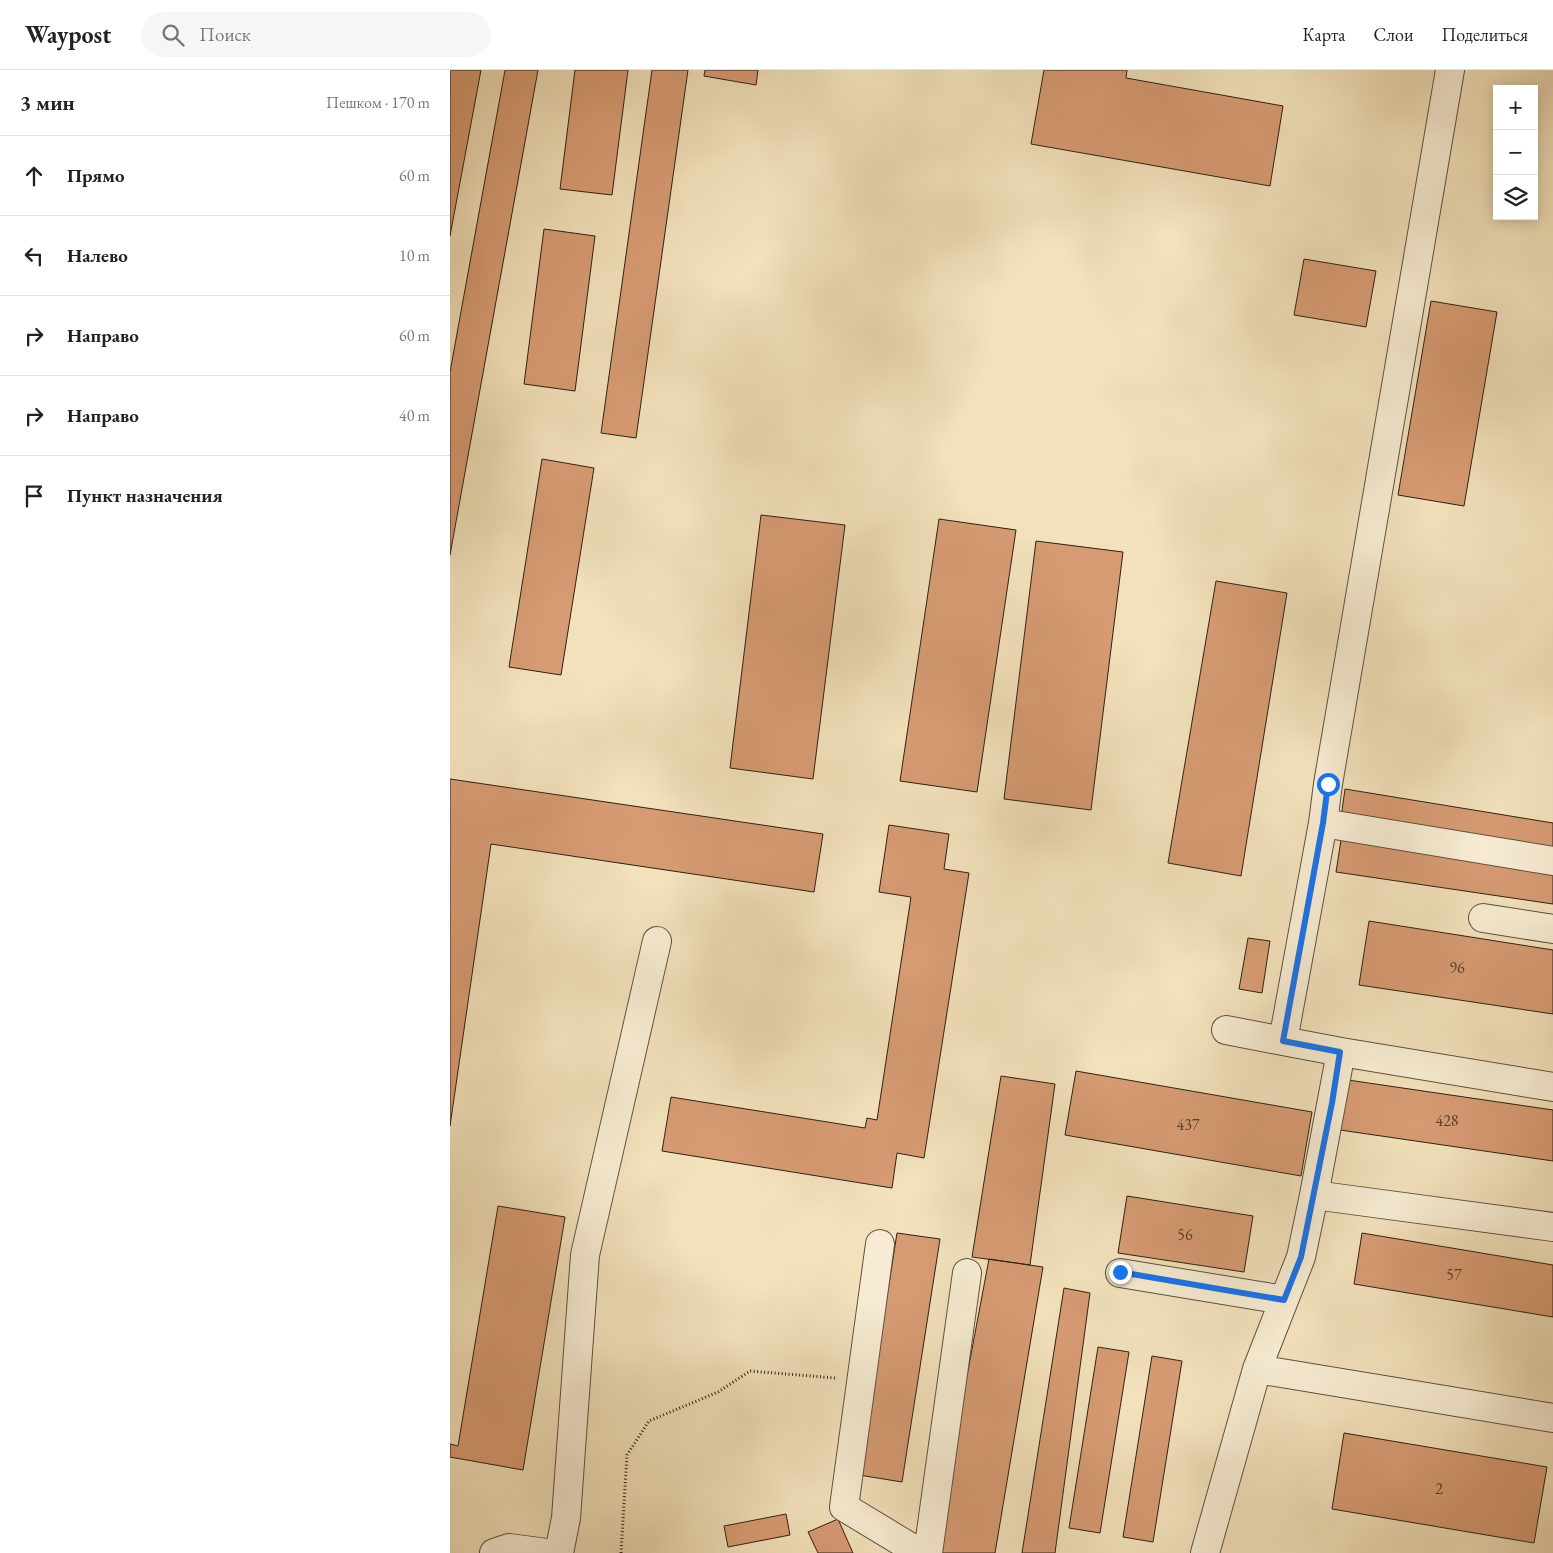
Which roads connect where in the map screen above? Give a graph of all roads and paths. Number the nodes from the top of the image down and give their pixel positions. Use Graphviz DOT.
graph roads {
  1 [pos="1450,70"];
  2 [pos="1323,823"];
  3 [pos="1553,862"];
  4 [pos="1483,918"];
  5 [pos="1553,929"];
  6 [pos="657,941"];
  7 [pos="1226,1030"];
  8 [pos="1283,1041"];
  9 [pos="1340,1052"];
  10 [pos="1553,1087"];
  11 [pos="1314,1196"];
  12 [pos="1553,1227"];
  13 [pos="880,1244"];
  14 [pos="1120,1272"];
  15 [pos="967,1273"];
  16 [pos="1284,1300"];
  17 [pos="1257,1369"];
  18 [pos="862,1380"];
  19 [pos="1553,1418"];
  20 [pos="504,1551"];
  21 [pos="547,1553"];
  22 [pos="559,1553"];
  23 [pos="621,1553"];
  24 [pos="920,1553"];
  25 [pos="928,1553"];
  26 [pos="1205,1553"];
  1 -- 2 [label="lane"];
  2 -- 3 [label="lane"];
  2 -- 8 [label="lane"];
  4 -- 5 [label="lane"];
  6 -- 22 [label="lane"];
  7 -- 8 [label="lane"];
  8 -- 9 [label="lane"];
  9 -- 10 [label="lane"];
  9 -- 11 [label="lane"];
  11 -- 12 [label="lane"];
  11 -- 16 [label="lane"];
  13 -- 18 [label="lane"];
  14 -- 16 [label="lane"];
  15 -- 25 [label="lane"];
  16 -- 17 [label="lane"];
  17 -- 19 [label="lane"];
  17 -- 26 [label="lane"];
  18 -- 23 [label="path"];
  18 -- 24 [label="lane"];
  20 -- 21 [label="lane"];
}
